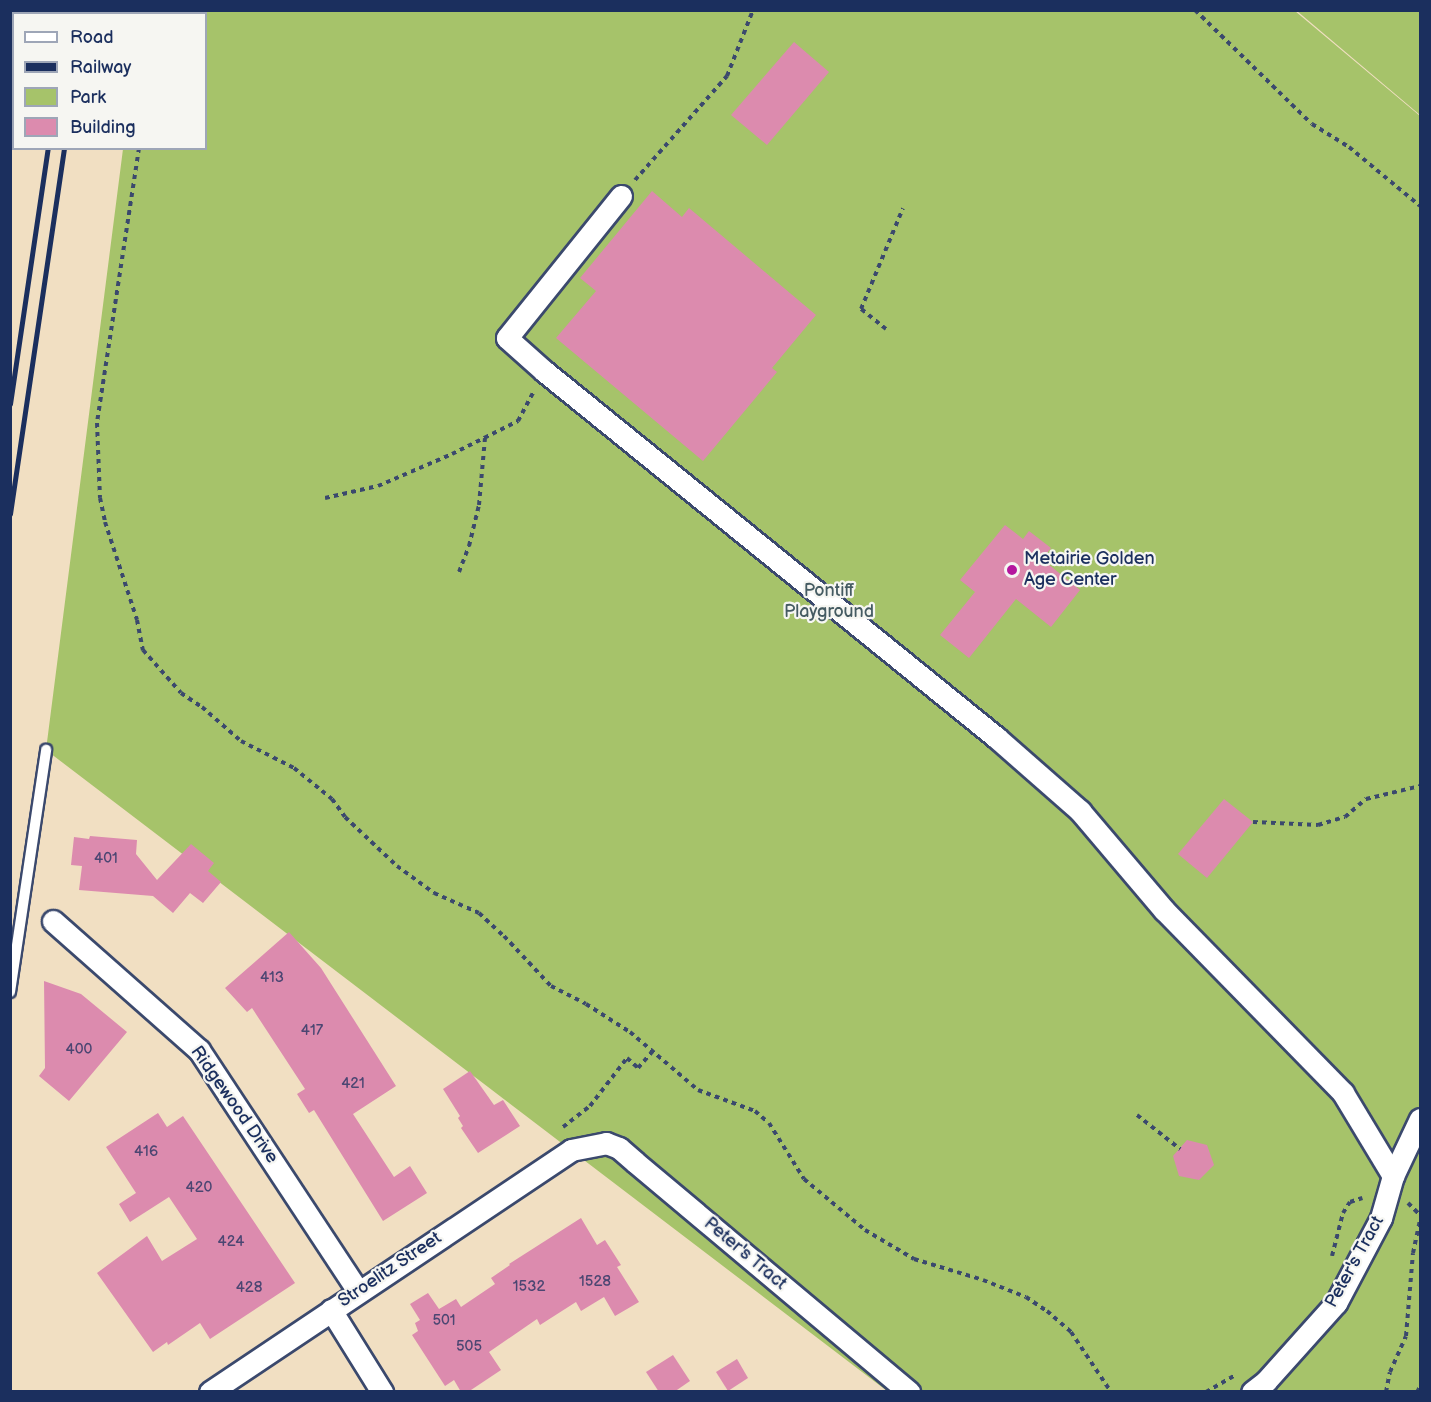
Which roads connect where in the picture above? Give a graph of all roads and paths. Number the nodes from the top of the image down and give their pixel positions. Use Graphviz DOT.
graph roads {
  1 [pos="753,10"];
  2 [pos="1195,10"];
  3 [pos="139,150"];
  4 [pos="621,196"];
  5 [pos="1420,206"];
  6 [pos="903,208"];
  7 [pos="886,329"];
  8 [pos="544,372"];
  9 [pos="485,438"];
  10 [pos="325,498"];
  11 [pos="459,572"];
  12 [pos="46,750"];
  13 [pos="1420,786"];
  14 [pos="1253,822"];
  15 [pos="53,921"];
  16 [pos="10,992"];
  17 [pos="653,1051"];
  18 [pos="1137,1115"];
  19 [pos="1420,1119"];
  20 [pos="1180,1149"];
  21 [pos="571,1150"];
  22 [pos="1393,1176"];
  23 [pos="1386,1197"];
  24 [pos="1420,1215"];
  25 [pos="1420,1221"];
  26 [pos="1330,1262"];
  27 [pos="358,1291"];
  28 [pos="331,1310"];
  29 [pos="1242,1370"];
  30 [pos="1420,1387"];
  31 [pos="210,1392"];
  32 [pos="382,1392"];
  33 [pos="909,1392"];
  34 [pos="1111,1392"];
  35 [pos="1206,1392"];
  36 [pos="1252,1392"];
  37 [pos="1386,1392"];
  38 [pos="1417,1392"];
  1 -- 4 [label="path"];
  2 -- 5 [label="path"];
  3 -- 17 [label="path"];
  4 -- 8 [label="street"];
  6 -- 7 [label="path"];
  8 -- 9 [label="path"];
  8 -- 22 [label="street"];
  9 -- 10 [label="path"];
  9 -- 11 [label="path"];
  12 -- 16 [label="lane"];
  13 -- 14 [label="path"];
  15 -- 27 [label="street, Ridgewood Drive"];
  17 -- 21 [label="path"];
  17 -- 34 [label="path"];
  18 -- 20 [label="path"];
  19 -- 22 [label="street, Peter's Tract"];
  21 -- 27 [label="street, Stroelitz Street"];
  21 -- 33 [label="street, Peter's Tract"];
  22 -- 23 [label="street, Peter's Tract"];
  23 -- 24 [label="path"];
  23 -- 26 [label="path"];
  23 -- 36 [label="street, Peter's Tract"];
  25 -- 37 [label="path"];
  27 -- 28 [label="street, Stroelitz Street"];
  28 -- 31 [label="street, Stroelitz Street"];
  28 -- 32 [label="street"];
  29 -- 35 [label="path"];
  30 -- 38 [label="path"];
}
